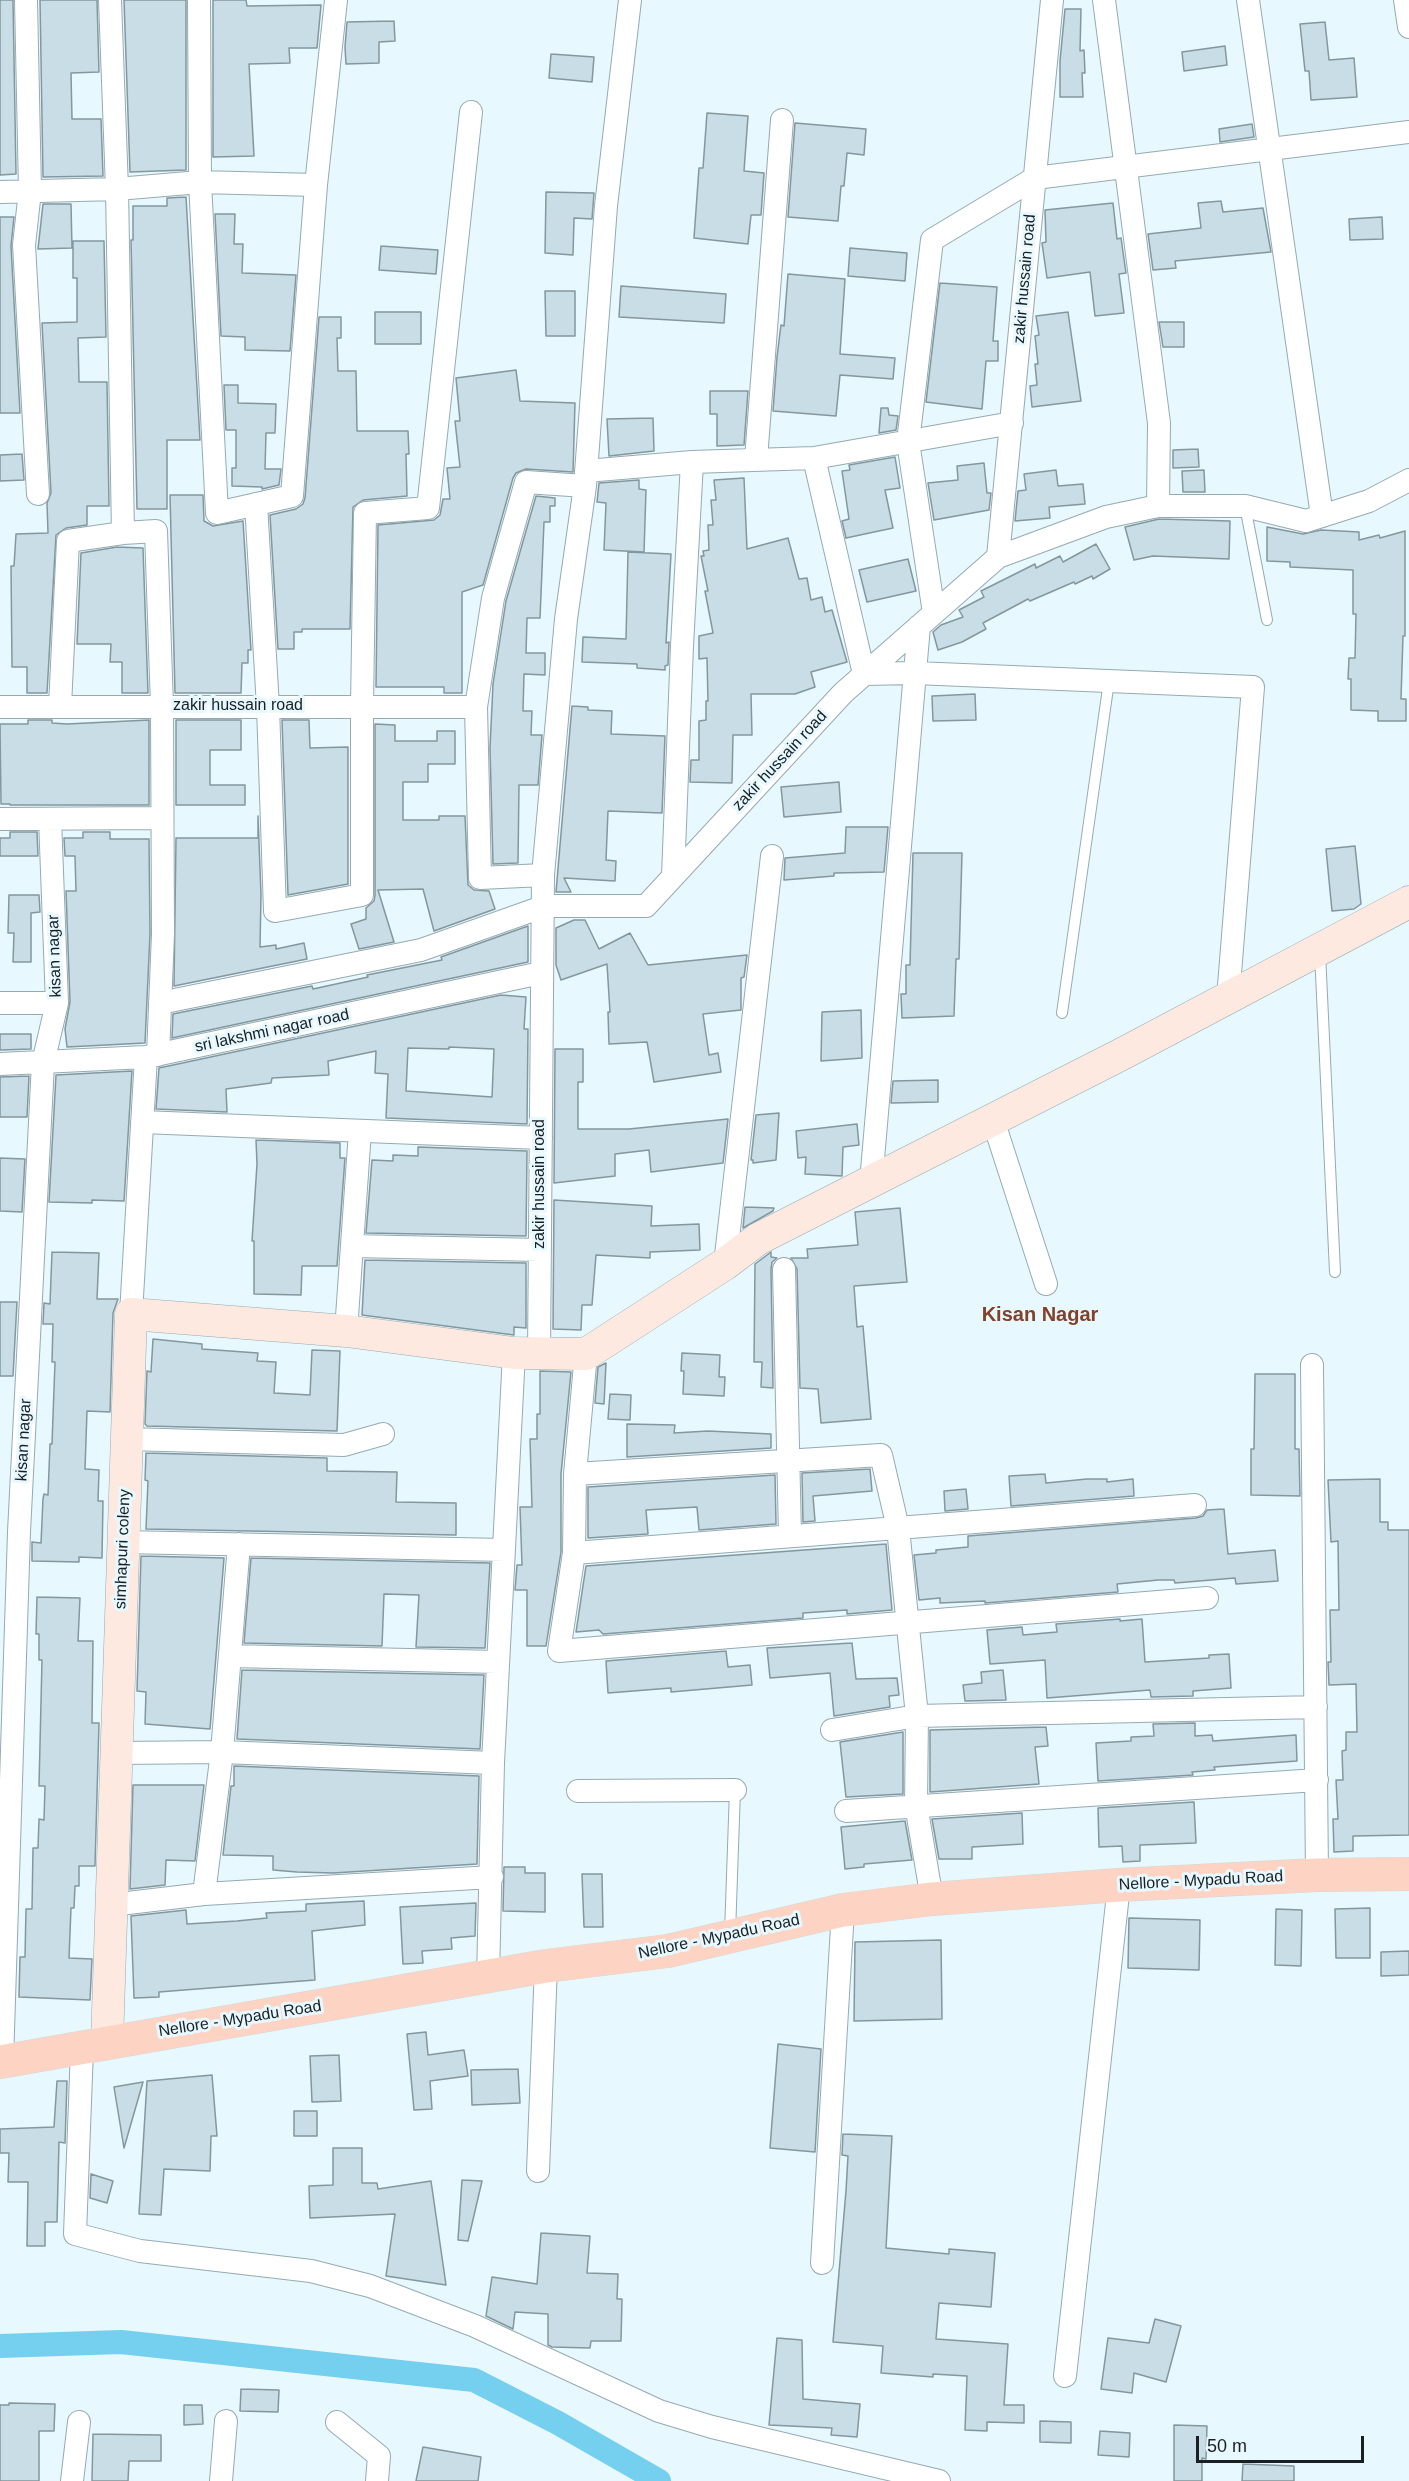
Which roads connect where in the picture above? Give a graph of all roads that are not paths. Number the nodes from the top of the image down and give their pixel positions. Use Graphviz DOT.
graph roads {
  1 [pos="26,0"];
  2 [pos="110,0"];
  3 [pos="199,0"];
  4 [pos="336,0"];
  5 [pos="630,0"];
  6 [pos="1052,0"];
  7 [pos="1104,0"];
  8 [pos="1248,0"];
  9 [pos="1405,0"];
  10 [pos="1409,27"];
  11 [pos="471,112"];
  12 [pos="782,120"];
  13 [pos="1409,132"];
  14 [pos="1269,150"];
  15 [pos="1127,167"];
  16 [pos="1035,178"];
  17 [pos="200,182"];
  18 [pos="316,185"];
  19 [pos="117,189"];
  20 [pos="30,191"];
  21 [pos="0,192"];
  22 [pos="1012,423"];
  23 [pos="908,442"];
  24 [pos="814,458"];
  25 [pos="756,459"];
  26 [pos="692,462"];
  27 [pos="585,478"];
  28 [pos="1409,480"];
  29 [pos="38,494"];
  30 [pos="256,504"];
  31 [pos="1158,506"];
  32 [pos="1245,506"];
  33 [pos="1322,516"];
  34 [pos="123,533"];
  35 [pos="998,557"];
  36 [pos="927,620"];
  37 [pos="1267,620"];
  38 [pos="915,673"];
  39 [pos="864,674"];
  40 [pos="1109,681"];
  41 [pos="60,706"];
  42 [pos="162,706"];
  43 [pos="362,706"];
  44 [pos="0,707"];
  45 [pos="268,707"];
  46 [pos="476,707"];
  47 [pos="161,818"];
  48 [pos="0,819"];
  49 [pos="50,819"];
  50 [pos="772,856"];
  51 [pos="543,875"];
  52 [pos="674,876"];
  53 [pos="1409,902"];
  54 [pos="545,906"];
  55 [pos="1320,949"];
  56 [pos="541,973"];
  57 [pos="1228,998"];
  58 [pos="0,1003"];
  59 [pos="57,1003"];
  60 [pos="160,1003"];
  61 [pos="1062,1013"];
  62 [pos="152,1056"];
  63 [pos="43,1062"];
  64 [pos="0,1064"];
  65 [pos="993,1120"];
  66 [pos="142,1122"];
  67 [pos="360,1131"];
  68 [pos="541,1138"];
  69 [pos="871,1182"];
  70 [pos="352,1246"];
  71 [pos="540,1250"];
  72 [pos="725,1264"];
  73 [pos="784,1269"];
  74 [pos="1335,1272"];
  75 [pos="1046,1284"];
  76 [pos="131,1314"];
  77 [pos="346,1331"];
  78 [pos="527,1353"];
  79 [pos="586,1354"];
  80 [pos="1312,1365"];
  81 [pos="383,1434"];
  82 [pos="127,1440"];
  83 [pos="788,1461"];
  84 [pos="575,1474"];
  85 [pos="1195,1505"];
  86 [pos="898,1528"];
  87 [pos="790,1536"];
  88 [pos="124,1542"];
  89 [pos="239,1544"];
  90 [pos="504,1550"];
  91 [pos="574,1553"];
  92 [pos="1207,1598"];
  93 [pos="907,1623"];
  94 [pos="230,1656"];
  95 [pos="498,1662"];
  96 [pos="1316,1707"];
  97 [pos="917,1716"];
  98 [pos="832,1730"];
  99 [pos="222,1752"];
  100 [pos="117,1753"];
  101 [pos="494,1763"];
  102 [pos="1317,1780"];
  103 [pos="735,1790"];
  104 [pos="578,1791"];
  105 [pos="916,1805"];
  106 [pos="846,1811"];
  107 [pos="1409,1874"];
  108 [pos="1317,1875"];
  109 [pos="492,1877"];
  110 [pos="1119,1885"];
  111 [pos="204,1894"];
  112 [pos="932,1899"];
  113 [pos="111,1905"];
  114 [pos="843,1910"];
  115 [pos="730,1936"];
  116 [pos="546,1966"];
  117 [pos="488,1978"];
  118 [pos="94,2045"];
  119 [pos="1,2062"];
  120 [pos="538,2171"];
  121 [pos="822,2264"];
  122 [pos="1065,2376"];
  123 [pos="226,2421"];
  124 [pos="79,2422"];
  125 [pos="337,2422"];
  126 [pos="72,2481"];
  127 [pos="220,2481"];
  128 [pos="377,2481"];
  129 [pos="939,2481"];
  1 -- 20 [label="street"];
  2 -- 19 [label="street"];
  3 -- 17 [label="street"];
  4 -- 18 [label="street"];
  5 -- 27 [label="street, zakir hussain road"];
  6 -- 16 [label="street, zakir hussain road"];
  7 -- 15 [label="street"];
  8 -- 14 [label="street"];
  9 -- 10 [label="street"];
  11 -- 43 [label="street"];
  12 -- 25 [label="street"];
  13 -- 14 [label="street"];
  14 -- 15 [label="street"];
  14 -- 33 [label="street"];
  15 -- 16 [label="street"];
  15 -- 31 [label="street"];
  16 -- 22 [label="street, zakir hussain road"];
  16 -- 23 [label="street"];
  17 -- 18 [label="street"];
  17 -- 19 [label="street"];
  17 -- 30 [label="street"];
  18 -- 30 [label="street"];
  19 -- 20 [label="street"];
  19 -- 34 [label="street"];
  20 -- 21 [label="street"];
  20 -- 29 [label="street"];
  22 -- 23 [label="street"];
  22 -- 35 [label="street, zakir hussain road"];
  23 -- 24 [label="street"];
  23 -- 36 [label="street"];
  24 -- 25 [label="street"];
  24 -- 39 [label="street"];
  25 -- 26 [label="street"];
  26 -- 27 [label="street"];
  26 -- 52 [label="street"];
  27 -- 46 [label="street"];
  27 -- 51 [label="street, zakir hussain road"];
  28 -- 33 [label="street, zakir hussain road"];
  30 -- 45 [label="street"];
  31 -- 32 [label="street, zakir hussain road"];
  31 -- 35 [label="street, zakir hussain road"];
  32 -- 33 [label="street, zakir hussain road"];
  32 -- 37 [label="lane"];
  34 -- 41 [label="street"];
  34 -- 42 [label="street, simhapuri coleny"];
  35 -- 36 [label="street, zakir hussain road"];
  36 -- 38 [label="street"];
  36 -- 39 [label="street, zakir hussain road"];
  38 -- 39 [label="street"];
  38 -- 40 [label="street"];
  38 -- 69 [label="street"];
  39 -- 52 [label="street, zakir hussain road"];
  40 -- 57 [label="street"];
  40 -- 61 [label="lane"];
  41 -- 42 [label="street, zakir hussain road"];
  41 -- 44 [label="street, zakir hussain road"];
  42 -- 45 [label="street, zakir hussain road"];
  42 -- 47 [label="street, simhapuri coleny"];
  43 -- 45 [label="street, zakir hussain road"];
  43 -- 45 [label="street"];
  43 -- 46 [label="street, zakir hussain road"];
  46 -- 51 [label="street"];
  47 -- 49 [label="street"];
  47 -- 60 [label="street, simhapuri coleny"];
  48 -- 49 [label="street"];
  49 -- 59 [label="street, kisan nagar"];
  50 -- 72 [label="street"];
  51 -- 54 [label="street, zakir hussain road"];
  52 -- 54 [label="street, zakir hussain road"];
  53 -- 55 [label="street"];
  54 -- 56 [label="street, zakir hussain road"];
  54 -- 60 [label="street"];
  55 -- 57 [label="street"];
  55 -- 74 [label="lane"];
  56 -- 62 [label="street, sri lakshmi nagar road"];
  56 -- 68 [label="street, zakir hussain road"];
  57 -- 65 [label="street"];
  58 -- 59 [label="street"];
  59 -- 63 [label="street, kisan nagar"];
  60 -- 62 [label="street, simhapuri coleny"];
  62 -- 63 [label="street, sri lakshmi nagar road"];
  62 -- 66 [label="street, simhapuri coleny"];
  63 -- 64 [label="street, sri lakshmi nagar road"];
  63 -- 119 [label="street, kisan nagar"];
  65 -- 69 [label="street"];
  65 -- 75 [label="street"];
  66 -- 67 [label="street"];
  66 -- 76 [label="street, simhapuri coleny"];
  67 -- 68 [label="street"];
  67 -- 70 [label="street"];
  68 -- 71 [label="street, zakir hussain road"];
  69 -- 72 [label="street"];
  70 -- 71 [label="street"];
  70 -- 77 [label="street"];
  71 -- 78 [label="street, zakir hussain road"];
  72 -- 79 [label="street"];
  73 -- 83 [label="street"];
  76 -- 77 [label="street"];
  76 -- 82 [label="street, simhapuri coleny"];
  77 -- 78 [label="street"];
  78 -- 79 [label="street"];
  78 -- 90 [label="street, zakir hussain road"];
  79 -- 84 [label="street"];
  80 -- 96 [label="street"];
  81 -- 82 [label="street"];
  82 -- 88 [label="street, simhapuri coleny"];
  83 -- 84 [label="street"];
  83 -- 86 [label="street"];
  83 -- 87 [label="street"];
  84 -- 91 [label="street"];
  85 -- 86 [label="street"];
  86 -- 87 [label="street"];
  86 -- 93 [label="street"];
  87 -- 91 [label="street"];
  88 -- 89 [label="street"];
  88 -- 100 [label="street, simhapuri coleny"];
  89 -- 90 [label="street"];
  89 -- 94 [label="street"];
  90 -- 95 [label="street, zakir hussain road"];
  91 -- 93 [label="street"];
  92 -- 93 [label="street"];
  93 -- 97 [label="street"];
  94 -- 95 [label="street"];
  94 -- 99 [label="street"];
  95 -- 101 [label="street, zakir hussain road"];
  96 -- 97 [label="street"];
  96 -- 102 [label="street"];
  97 -- 98 [label="street"];
  97 -- 105 [label="street"];
  99 -- 100 [label="street"];
  99 -- 101 [label="street"];
  99 -- 111 [label="street"];
  100 -- 113 [label="street, simhapuri coleny"];
  101 -- 109 [label="street, zakir hussain road"];
  102 -- 105 [label="street"];
  102 -- 108 [label="street"];
  103 -- 104 [label="street"];
  103 -- 115 [label="lane"];
  105 -- 106 [label="street"];
  105 -- 112 [label="street"];
  107 -- 108 [label="main road, Nellore - Mypadu Road"];
  108 -- 110 [label="main road, Nellore - Mypadu Road"];
  109 -- 111 [label="street"];
  109 -- 117 [label="street, zakir hussain road"];
  110 -- 112 [label="main road, Nellore - Mypadu Road"];
  110 -- 122 [label="street"];
  111 -- 113 [label="street"];
  112 -- 114 [label="main road, Nellore - Mypadu Road"];
  113 -- 118 [label="street, simhapuri coleny"];
  114 -- 115 [label="main road, Nellore - Mypadu Road"];
  114 -- 121 [label="street"];
  115 -- 116 [label="main road, Nellore - Mypadu Road"];
  116 -- 117 [label="main road, Nellore - Mypadu Road"];
  116 -- 120 [label="street"];
  117 -- 118 [label="main road, Nellore - Mypadu Road"];
  118 -- 119 [label="main road, Nellore - Mypadu Road"];
  118 -- 129 [label="street"];
  123 -- 127 [label="street"];
  124 -- 126 [label="street"];
  125 -- 128 [label="street"];
}
